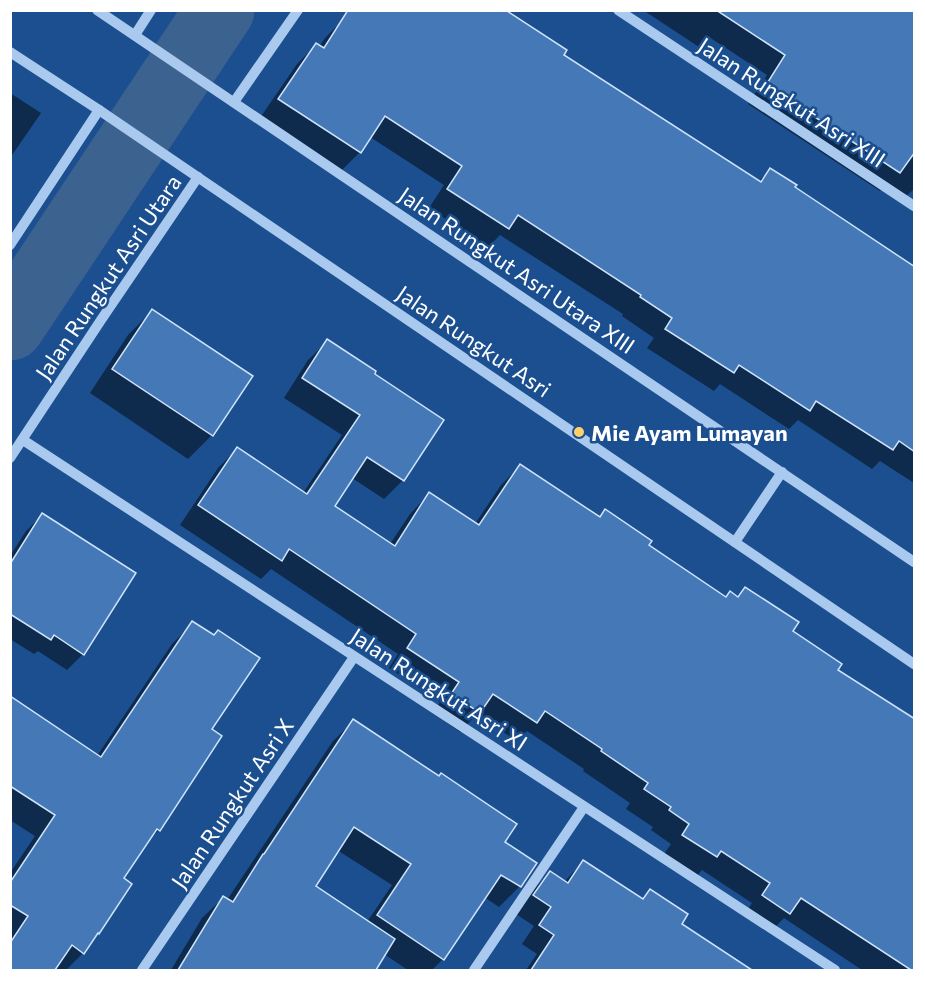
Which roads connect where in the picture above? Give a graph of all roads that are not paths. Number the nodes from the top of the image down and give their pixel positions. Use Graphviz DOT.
graph roads {
  1 [pos="97,10"];
  2 [pos="151,10"];
  3 [pos="298,10"];
  4 [pos="618,10"];
  5 [pos="135,35"];
  6 [pos="10,52"];
  7 [pos="234,102"];
  8 [pos="99,110"];
  9 [pos="198,177"];
  10 [pos="915,206"];
  11 [pos="10,245"];
  12 [pos="23,440"];
  13 [pos="10,458"];
  14 [pos="782,472"];
  15 [pos="735,542"];
  16 [pos="915,562"];
  17 [pos="354,657"];
  18 [pos="915,664"];
  19 [pos="584,807"];
  20 [pos="831,969"];
  21 [pos="142,970"];
  22 [pos="474,970"];
  1 -- 5 [label="street, Jalan Rungkut Asri Utara XIII"];
  2 -- 5 [label="street"];
  3 -- 7 [label="street"];
  4 -- 10 [label="street, Jalan Rungkut Asri XIII"];
  5 -- 7 [label="street, Jalan Rungkut Asri Utara XIII"];
  6 -- 8 [label="street, Jalan Rungkut Asri"];
  7 -- 14 [label="street, Jalan Rungkut Asri Utara XIII"];
  8 -- 9 [label="street, Jalan Rungkut Asri"];
  8 -- 11 [label="street"];
  9 -- 12 [label="street, Jalan Rungkut Asri Utara"];
  9 -- 15 [label="street, Jalan Rungkut Asri"];
  12 -- 13 [label="street, Jalan Rungkut Asri Utara"];
  12 -- 17 [label="street, Jalan Rungkut Asri XI"];
  14 -- 15 [label="street"];
  14 -- 16 [label="street, Jalan Rungkut Asri Utara XIII"];
  15 -- 18 [label="street, Jalan Rungkut Asri"];
  17 -- 19 [label="street, Jalan Rungkut Asri XI"];
  17 -- 21 [label="street, Jalan Rungkut Asri X"];
  19 -- 20 [label="street, Jalan Rungkut Asri XI"];
  19 -- 22 [label="street"];
}
